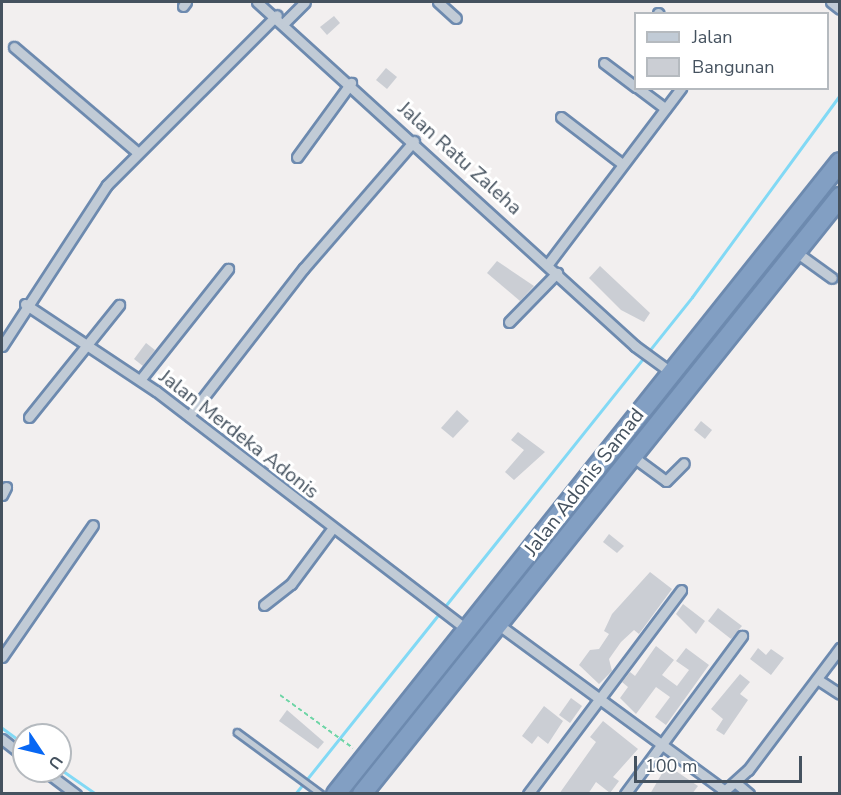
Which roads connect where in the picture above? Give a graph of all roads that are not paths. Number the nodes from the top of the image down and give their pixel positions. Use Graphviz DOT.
graph roads {
  1 [pos="258,2"];
  2 [pos="305,2"];
  3 [pos="438,2"];
  4 [pos="831,2"];
  5 [pos="840,9"];
  6 [pos="456,18"];
  7 [pos="281,19"];
  8 [pos="14,47"];
  9 [pos="604,63"];
  10 [pos="351,83"];
  11 [pos="634,86"];
  12 [pos="640,90"];
  13 [pos="679,90"];
  14 [pos="665,108"];
  15 [pos="561,117"];
  16 [pos="414,141"];
  17 [pos="138,153"];
  18 [pos="297,157"];
  19 [pos="840,162"];
  20 [pos="621,163"];
  21 [pos="840,197"];
  22 [pos="796,252"];
  23 [pos="548,264"];
  24 [pos="228,269"];
  25 [pos="557,273"];
  26 [pos="832,278"];
  27 [pos="25,304"];
  28 [pos="119,305"];
  29 [pos="508,322"];
  30 [pos="2,346"];
  31 [pos="86,347"];
  32 [pos="664,367"];
  33 [pos="140,380"];
  34 [pos="189,416"];
  35 [pos="29,417"];
  36 [pos="632,456"];
  37 [pos="684,463"];
  38 [pos="93,525"];
  39 [pos="332,529"];
  40 [pos="681,590"];
  41 [pos="264,605"];
  42 [pos="459,623"];
  43 [pos="499,625"];
  44 [pos="742,636"];
  45 [pos="840,648"];
  46 [pos="2,657"];
  47 [pos="817,679"];
  48 [pos="840,694"];
  49 [pos="600,697"];
  50 [pos="409,702"];
  51 [pos="426,714"];
  52 [pos="237,732"];
  53 [pos="661,742"];
  54 [pos="61,783"];
  55 [pos="736,783"];
  56 [pos="722,792"];
  57 [pos="76,794"];
  58 [pos="321,794"];
  59 [pos="336,794"];
  60 [pos="362,794"];
  61 [pos="528,794"];
  62 [pos="625,794"];
  63 [pos="749,794"];
  1 -- 7 [label="street, Jalan Ratu Zaleha"];
  2 -- 7 [label="street"];
  3 -- 6 [label="street"];
  4 -- 5 [label="street"];
  7 -- 10 [label="street, Jalan Ratu Zaleha"];
  7 -- 17 [label="street"];
  8 -- 17 [label="street"];
  9 -- 11 [label="street"];
  10 -- 16 [label="street, Jalan Ratu Zaleha"];
  10 -- 18 [label="street"];
  12 -- 14 [label="street"];
  13 -- 14 [label="street"];
  14 -- 20 [label="street"];
  15 -- 20 [label="street"];
  16 -- 23 [label="street, Jalan Ratu Zaleha"];
  16 -- 34 [label="street"];
  17 -- 27 [label="street"];
  19 -- 32 [label="highway"];
  20 -- 23 [label="street"];
  21 -- 22 [label="highway, Jalan Adonis Samad"];
  22 -- 26 [label="street"];
  22 -- 36 [label="highway, Jalan Adonis Samad"];
  23 -- 25 [label="street, Jalan Ratu Zaleha"];
  24 -- 33 [label="street"];
  25 -- 29 [label="street"];
  25 -- 32 [label="street, Jalan Ratu Zaleha"];
  27 -- 30 [label="street"];
  27 -- 31 [label="street, Jalan Merdeka Adonis"];
  28 -- 31 [label="street"];
  31 -- 33 [label="street, Jalan Merdeka Adonis"];
  31 -- 35 [label="street"];
  32 -- 42 [label="highway"];
  33 -- 34 [label="street, Jalan Merdeka Adonis"];
  34 -- 39 [label="street, Jalan Merdeka Adonis"];
  36 -- 37 [label="street"];
  36 -- 43 [label="highway, Jalan Adonis Samad"];
  38 -- 46 [label="street"];
  39 -- 41 [label="street"];
  39 -- 42 [label="street, Jalan Merdeka Adonis"];
  40 -- 49 [label="street"];
  42 -- 50 [label="highway"];
  43 -- 49 [label="street"];
  43 -- 51 [label="highway, Jalan Adonis Samad"];
  44 -- 53 [label="street"];
  45 -- 47 [label="street"];
  47 -- 48 [label="street"];
  47 -- 55 [label="street"];
  49 -- 53 [label="street"];
  49 -- 61 [label="street"];
  50 -- 51 [label="highway"];
  50 -- 59 [label="highway"];
  51 -- 60 [label="highway, Jalan Adonis Samad"];
  52 -- 58 [label="lane"];
  53 -- 56 [label="street"];
  53 -- 62 [label="street"];
  54 -- 57 [label="street"];
  55 -- 56 [label="street"];
  55 -- 63 [label="street"];
}
